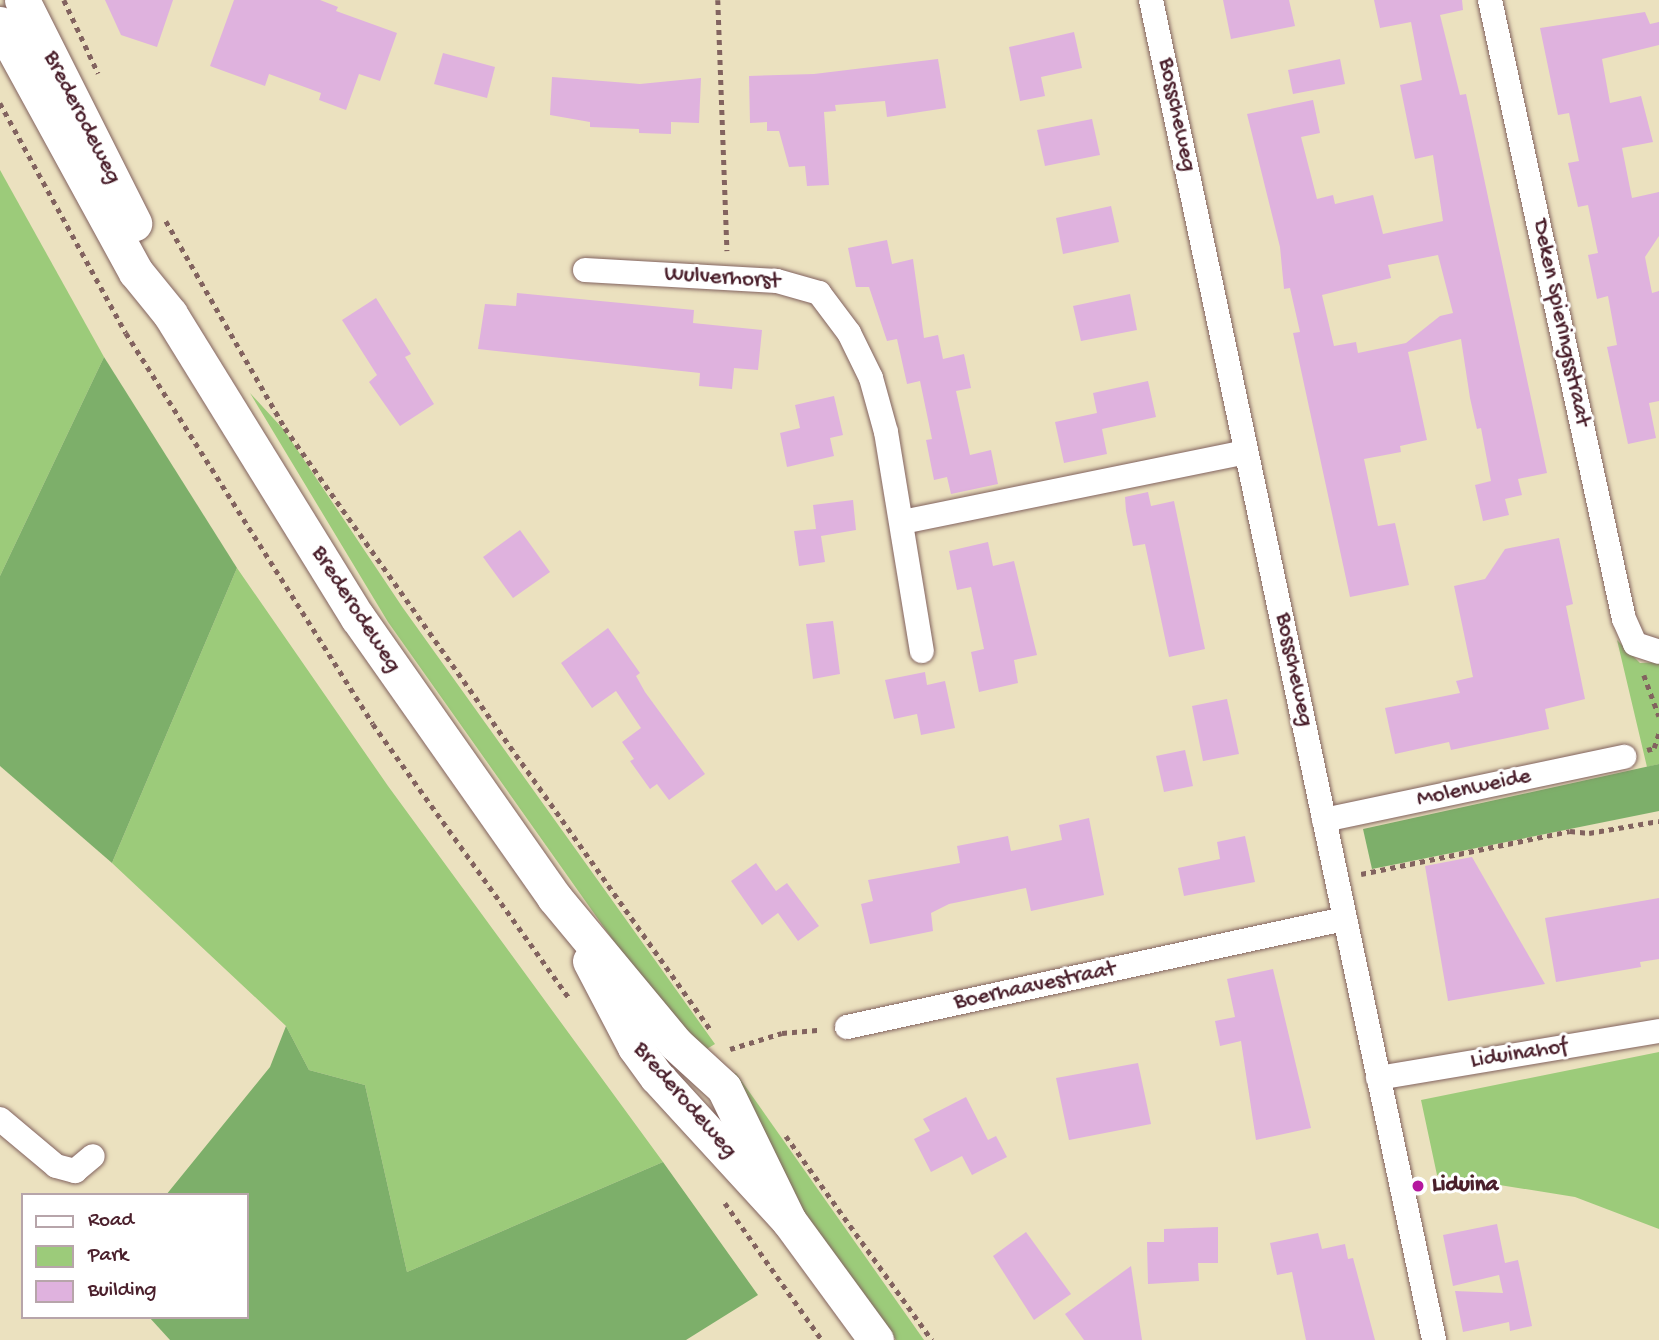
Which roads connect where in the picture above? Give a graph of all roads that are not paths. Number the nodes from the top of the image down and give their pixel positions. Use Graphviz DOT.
graph roads {
  1 [pos="22,0"];
  2 [pos="1152,0"];
  3 [pos="1490,0"];
  4 [pos="0,23"];
  5 [pos="585,270"];
  6 [pos="170,314"];
  7 [pos="1246,452"];
  8 [pos="902,522"];
  9 [pos="922,651"];
  10 [pos="1659,652"];
  11 [pos="1623,757"];
  12 [pos="1324,820"];
  13 [pos="1344,919"];
  14 [pos="847,1027"];
  15 [pos="1659,1031"];
  16 [pos="1378,1078"];
  17 [pos="0,1119"];
  18 [pos="93,1156"];
  19 [pos="876,1340"];
  20 [pos="1434,1340"];
  1 -- 6 [label="main road, Brederodeweg"];
  2 -- 7 [label="street, Bosscheweg"];
  3 -- 10 [label="street, Deken Spieringsstraat"];
  4 -- 6 [label="main road, Brederodeweg"];
  5 -- 8 [label="street, Wulverhorst"];
  6 -- 19 [label="main road, Brederodeweg"];
  7 -- 8 [label="street"];
  7 -- 12 [label="street, Bosscheweg"];
  8 -- 9 [label="street, Wulverhorst"];
  11 -- 12 [label="street, Molenweide"];
  12 -- 13 [label="street, Bosscheweg"];
  13 -- 14 [label="street, Boerhaavestraat"];
  13 -- 16 [label="street, Bosscheweg"];
  15 -- 16 [label="street, Liduinahof"];
  16 -- 20 [label="street, Bosscheweg"];
  17 -- 18 [label="street"];
}
